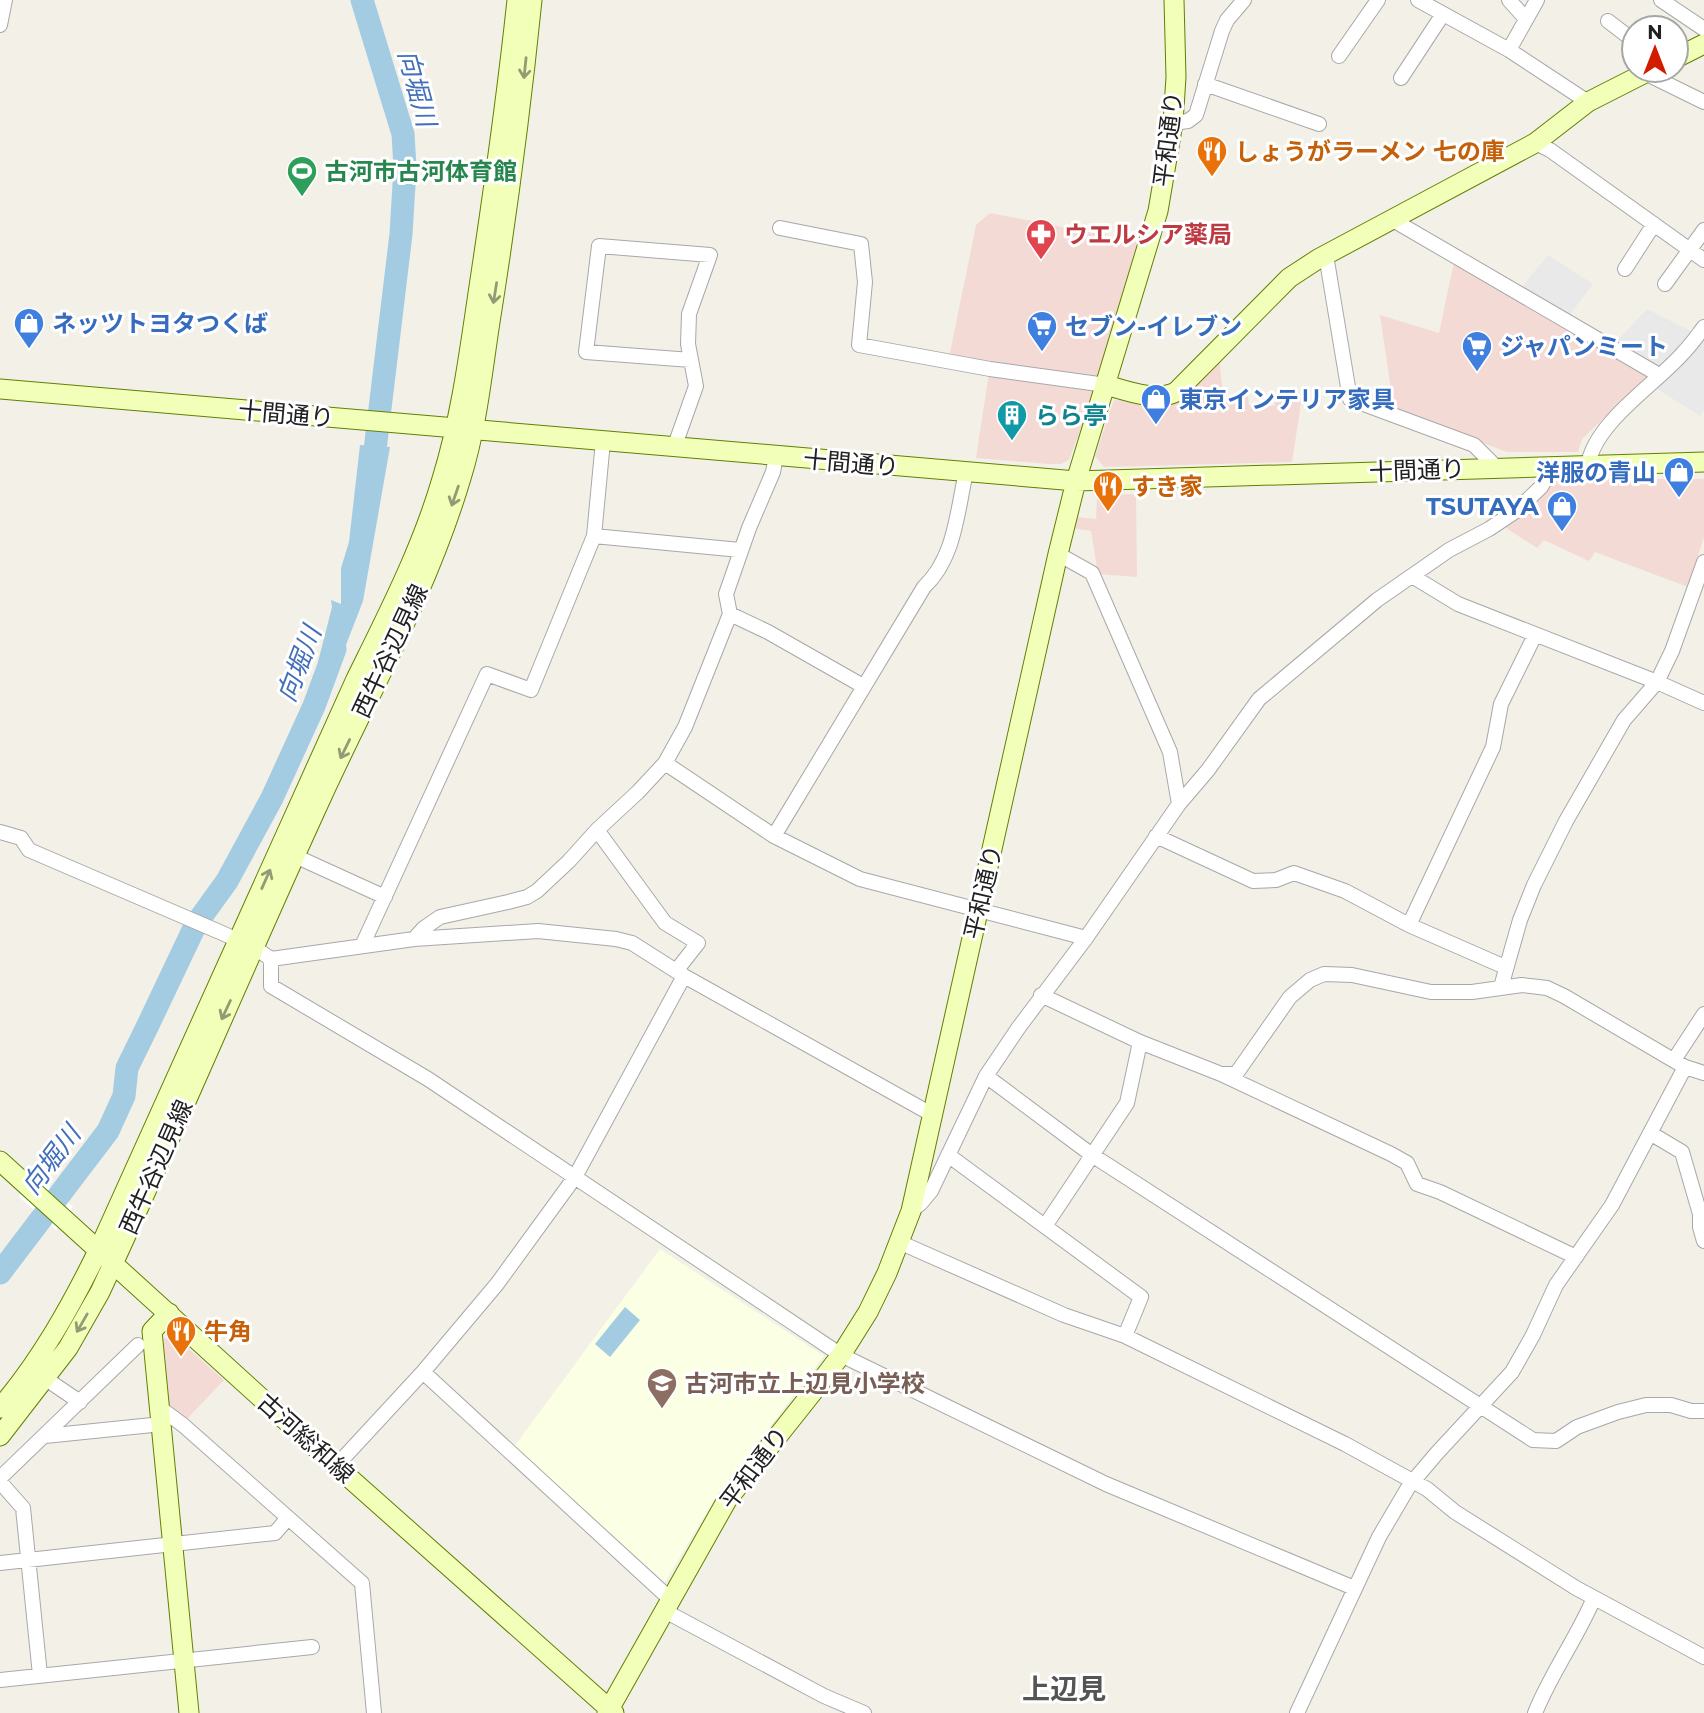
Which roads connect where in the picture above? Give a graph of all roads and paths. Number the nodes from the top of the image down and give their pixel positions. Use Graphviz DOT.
graph roads {
  1 [pos="5,0"];
  2 [pos="517,0"];
  3 [pos="531,0"];
  4 [pos="1174,0"];
  5 [pos="1244,0"];
  6 [pos="1378,0"];
  7 [pos="1418,0"];
  8 [pos="1509,0"];
  9 [pos="1537,0"];
  10 [pos="1661,0"];
  11 [pos="1443,14"];
  12 [pos="1526,19"];
  13 [pos="1608,21"];
  14 [pos="0,25"];
  15 [pos="1704,29"];
  16 [pos="1620,30"];
  17 [pos="1508,50"];
  18 [pos="1339,56"];
  19 [pos="1401,78"];
  20 [pos="1205,84"];
  21 [pos="1623,84"];
  22 [pos="1671,84"];
  23 [pos="1588,102"];
  24 [pos="1704,103"];
  25 [pos="1172,123"];
  26 [pos="1319,124"];
  27 [pos="1535,143"];
  28 [pos="1392,220"];
  29 [pos="1654,224"];
  30 [pos="780,228"];
  31 [pos="1704,230"];
  32 [pos="1690,250"];
  33 [pos="1326,255"];
  34 [pos="1704,260"];
  35 [pos="1625,269"];
  36 [pos="1665,284"];
  37 [pos="1704,327"];
  38 [pos="691,360"];
  39 [pos="1658,376"];
  40 [pos="1106,385"];
  41 [pos="0,390"];
  42 [pos="464,430"];
  43 [pos="603,441"];
  44 [pos="674,448"];
  45 [pos="776,456"];
  46 [pos="1704,462"];
  47 [pos="1588,465"];
  48 [pos="1552,466"];
  49 [pos="1496,467"];
  50 [pos="965,472"];
  51 [pos="1076,481"];
  52 [pos="594,536"];
  53 [pos="740,550"];
  54 [pos="1058,554"];
  55 [pos="1704,562"];
  56 [pos="1412,576"];
  57 [pos="1701,580"];
  58 [pos="730,614"];
  59 [pos="1535,635"];
  60 [pos="1657,682"];
  61 [pos="863,686"];
  62 [pos="1704,703"];
  63 [pos="665,763"];
  64 [pos="1179,804"];
  65 [pos="597,830"];
  66 [pos="0,832"];
  67 [pos="774,836"];
  68 [pos="1156,836"];
  69 [pos="295,856"];
  70 [pos="385,897"];
  71 [pos="979,909"];
  72 [pos="1409,925"];
  73 [pos="1086,938"];
  74 [pos="414,939"];
  75 [pos="246,945"];
  76 [pos="362,946"];
  77 [pos="1505,967"];
  78 [pos="680,973"];
  79 [pos="1501,988"];
  80 [pos="1041,995"];
  81 [pos="1704,1014"];
  82 [pos="1140,1042"];
  83 [pos="1679,1063"];
  84 [pos="1704,1073"];
  85 [pos="1221,1074"];
  86 [pos="986,1076"];
  87 [pos="933,1115"];
  88 [pos="1650,1133"];
  89 [pos="948,1155"];
  90 [pos="1092,1155"];
  91 [pos="0,1161"];
  92 [pos="575,1178"];
  93 [pos="911,1211"];
  94 [pos="1045,1226"];
  95 [pos="1704,1241"];
  96 [pos="900,1242"];
  97 [pos="106,1256"];
  98 [pos="1576,1256"];
  99 [pos="169,1313"];
  100 [pos="1125,1336"];
  101 [pos="138,1345"];
  102 [pos="841,1355"];
  103 [pos="423,1372"];
  104 [pos="46,1379"];
  105 [pos="80,1402"];
  106 [pos="0,1408"];
  107 [pos="1480,1408"];
  108 [pos="1704,1411"];
  109 [pos="161,1416"];
  110 [pos="0,1436"];
  111 [pos="44,1436"];
  112 [pos="336,1466"];
  113 [pos="0,1480"];
  114 [pos="1413,1481"];
  115 [pos="287,1519"];
  116 [pos="173,1542"];
  117 [pos="29,1560"];
  118 [pos="0,1563"];
  119 [pos="1354,1588"];
  120 [pos="1594,1598"];
  121 [pos="666,1604"];
  122 [pos="312,1647"];
  123 [pos="1704,1657"];
  124 [pos="185,1660"];
  125 [pos="40,1675"];
  126 [pos="0,1680"];
  127 [pos="610,1712"];
  128 [pos="189,1713"];
  129 [pos="374,1713"];
  130 [pos="864,1713"];
  131 [pos="1297,1713"];
  132 [pos="1535,1713"];
  1 -- 14 [label="street"];
  2 -- 42 [label="street, 西牛谷辺見線"];
  3 -- 42 [label="street, 西牛谷辺見線, one-way"];
  4 -- 25 [label="street, 平和通り"];
  5 -- 20 [label="street"];
  6 -- 18 [label="street"];
  7 -- 11 [label="street"];
  8 -- 12 [label="street"];
  9 -- 12 [label="street"];
  10 -- 15 [label="street"];
  11 -- 17 [label="street"];
  11 -- 19 [label="street"];
  12 -- 17 [label="street"];
  13 -- 16 [label="street"];
  17 -- 23 [label="street"];
  20 -- 25 [label="street"];
  20 -- 26 [label="street"];
  21 -- 23 [label="street"];
  22 -- 24 [label="street"];
  23 -- 27 [label="street"];
  25 -- 40 [label="street, 平和通り"];
  27 -- 28 [label="street"];
  27 -- 29 [label="street"];
  28 -- 33 [label="street"];
  28 -- 39 [label="street"];
  29 -- 32 [label="street"];
  29 -- 35 [label="street"];
  30 -- 40 [label="street"];
  31 -- 32 [label="street"];
  32 -- 34 [label="street"];
  32 -- 36 [label="street"];
  33 -- 40 [label="street"];
  33 -- 49 [label="street"];
  37 -- 39 [label="street"];
  38 -- 38 [label="street"];
  38 -- 44 [label="street"];
  39 -- 47 [label="street"];
  40 -- 51 [label="street, 平和通り"];
  41 -- 42 [label="street, 十間通り"];
  42 -- 43 [label="street, 十間通り"];
  42 -- 69 [label="street, 西牛谷辺見線, one-way"];
  75 -- 42 [label="street, 西牛谷辺見線, one-way"];
  43 -- 44 [label="street, 十間通り"];
  43 -- 52 [label="street"];
  44 -- 45 [label="street, 十間通り"];
  45 -- 50 [label="street, 十間通り"];
  45 -- 53 [label="street"];
  46 -- 47 [label="street, 十間通り"];
  47 -- 48 [label="street, 十間通り"];
  48 -- 49 [label="street, 十間通り"];
  48 -- 56 [label="street"];
  49 -- 51 [label="street, 十間通り"];
  50 -- 51 [label="street, 十間通り"];
  50 -- 61 [label="street"];
  51 -- 54 [label="street, 平和通り"];
  52 -- 53 [label="street"];
  52 -- 70 [label="street"];
  53 -- 58 [label="street"];
  54 -- 64 [label="street"];
  54 -- 71 [label="street, 平和通り"];
  55 -- 57 [label="street"];
  56 -- 59 [label="street"];
  56 -- 64 [label="street"];
  57 -- 60 [label="street"];
  58 -- 61 [label="street"];
  58 -- 63 [label="street"];
  59 -- 60 [label="street"];
  59 -- 72 [label="street"];
  60 -- 62 [label="street"];
  60 -- 77 [label="street"];
  61 -- 67 [label="street"];
  63 -- 65 [label="street"];
  63 -- 67 [label="street"];
  64 -- 68 [label="street"];
  65 -- 74 [label="street"];
  65 -- 78 [label="street"];
  66 -- 75 [label="street"];
  67 -- 71 [label="street"];
  68 -- 72 [label="street"];
  68 -- 73 [label="street"];
  69 -- 70 [label="street"];
  69 -- 75 [label="street, 西牛谷辺見線"];
  70 -- 76 [label="street"];
  71 -- 73 [label="street"];
  71 -- 87 [label="street, 平和通り"];
  72 -- 77 [label="street"];
  73 -- 80 [label="street"];
  74 -- 76 [label="street"];
  74 -- 78 [label="street"];
  75 -- 76 [label="street"];
  75 -- 92 [label="street"];
  75 -- 97 [label="street, 西牛谷辺見線"];
  77 -- 79 [label="street"];
  78 -- 87 [label="street"];
  78 -- 92 [label="street"];
  79 -- 83 [label="street"];
  79 -- 85 [label="street"];
  80 -- 82 [label="street"];
  80 -- 86 [label="street"];
  81 -- 83 [label="street"];
  82 -- 85 [label="street"];
  82 -- 90 [label="street"];
  83 -- 84 [label="street"];
  83 -- 88 [label="street"];
  85 -- 98 [label="street"];
  86 -- 89 [label="street"];
  86 -- 90 [label="street"];
  87 -- 93 [label="street, 平和通り"];
  88 -- 95 [label="street"];
  88 -- 98 [label="street"];
  89 -- 93 [label="street"];
  89 -- 94 [label="street"];
  90 -- 94 [label="street"];
  90 -- 107 [label="street"];
  91 -- 97 [label="street, 古河総和線"];
  92 -- 102 [label="street"];
  92 -- 103 [label="street"];
  93 -- 96 [label="street, 平和通り"];
  94 -- 100 [label="street"];
  96 -- 100 [label="street"];
  96 -- 102 [label="street, 平和通り"];
  97 -- 99 [label="street, 古河総和線"];
  97 -- 104 [label="street, one-way"];
  97 -- 106 [label="street"];
  98 -- 107 [label="street"];
  99 -- 109 [label="street"];
  99 -- 112 [label="street, 古河総和線"];
  100 -- 114 [label="street"];
  101 -- 105 [label="street"];
  102 -- 119 [label="street"];
  102 -- 121 [label="street, 平和通り"];
  103 -- 112 [label="street"];
  103 -- 121 [label="street"];
  104 -- 105 [label="street"];
  104 -- 110 [label="street"];
  105 -- 111 [label="street"];
  107 -- 108 [label="street"];
  107 -- 114 [label="street"];
  109 -- 111 [label="street"];
  109 -- 115 [label="street"];
  109 -- 116 [label="street"];
  111 -- 113 [label="street"];
  112 -- 127 [label="street, 古河総和線"];
  113 -- 117 [label="street"];
  114 -- 119 [label="street"];
  114 -- 120 [label="street"];
  115 -- 116 [label="street"];
  115 -- 129 [label="street"];
  116 -- 117 [label="street"];
  116 -- 124 [label="street"];
  117 -- 118 [label="street"];
  117 -- 125 [label="street"];
  119 -- 131 [label="street"];
  120 -- 123 [label="street"];
  120 -- 132 [label="street"];
  121 -- 127 [label="street, 平和通り"];
  121 -- 130 [label="street"];
  122 -- 124 [label="street"];
  124 -- 125 [label="street"];
  124 -- 128 [label="street"];
  125 -- 126 [label="street"];
}
